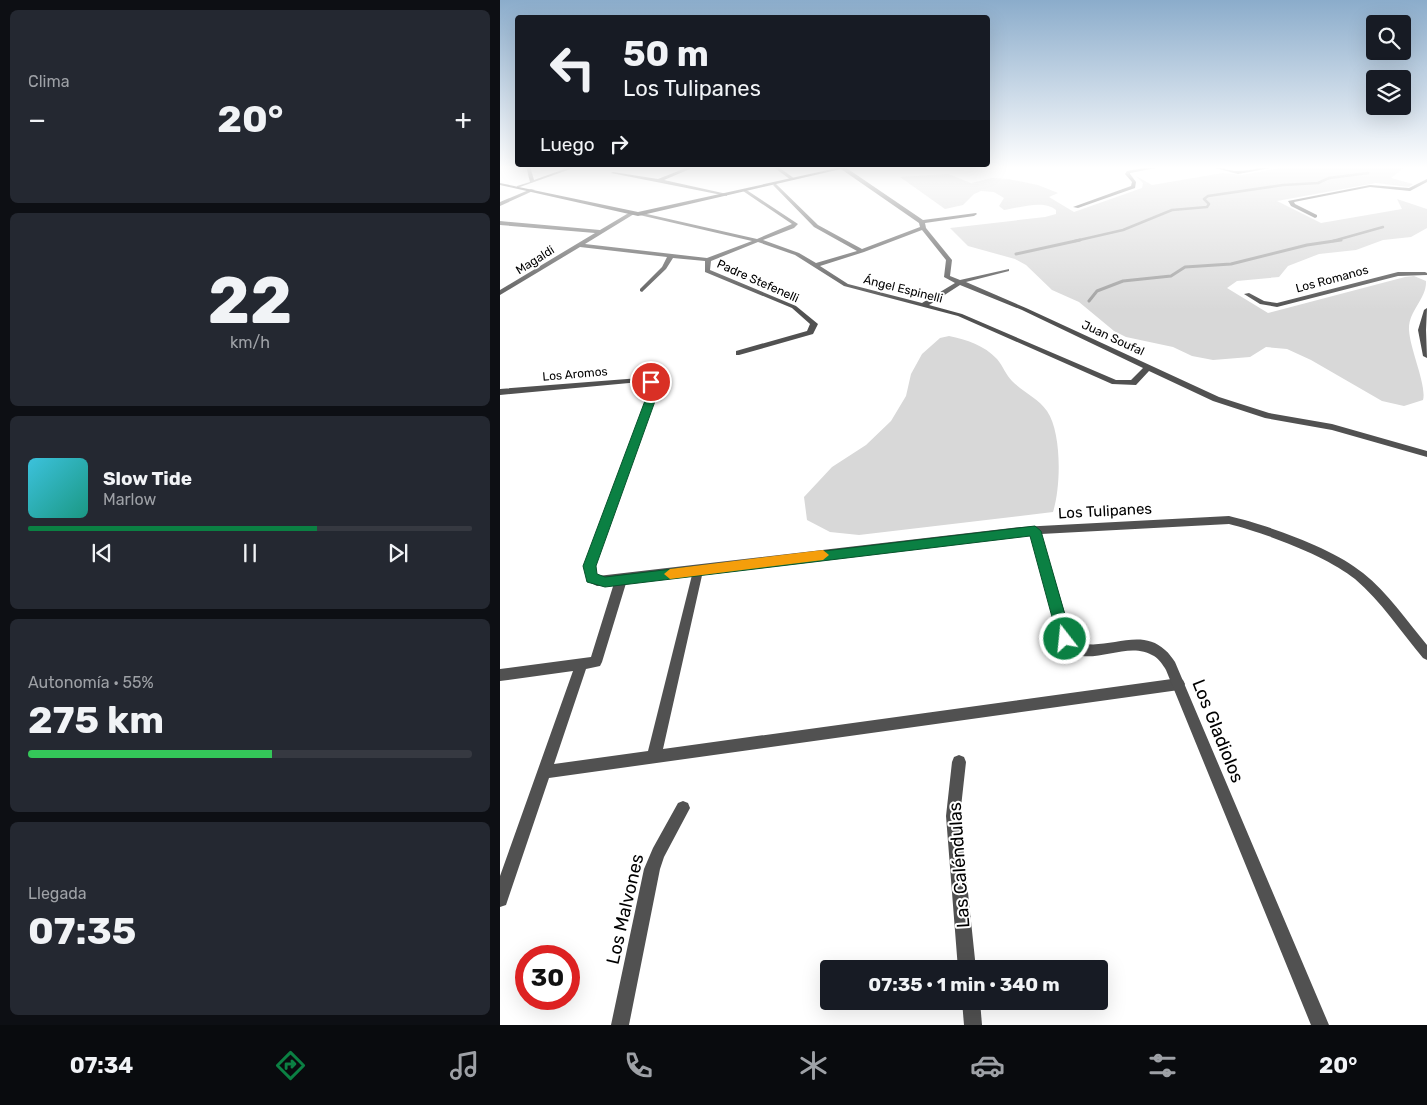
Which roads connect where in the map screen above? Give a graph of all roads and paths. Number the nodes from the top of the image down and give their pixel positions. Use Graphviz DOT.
graph roads {
  1 [pos="635,214"];
  2 [pos="779,214"];
  3 [pos="804,214"];
  4 [pos="909,214"];
  5 [pos="974,214"];
  6 [pos="1311,214"];
  7 [pos="1315,216"];
  8 [pos="500,223"];
  9 [pos="923,225"];
  10 [pos="600,232"];
  11 [pos="756,240"];
  12 [pos="580,244"];
  13 [pos="862,251"];
  14 [pos="671,256"];
  15 [pos="708,260"];
  16 [pos="817,265"];
  17 [pos="1006,270"];
  18 [pos="1426,272"];
  19 [pos="960,282"];
  20 [pos="642,290"];
  21 [pos="500,293"];
  22 [pos="1247,294"];
  23 [pos="924,305"];
  24 [pos="1427,310"];
  25 [pos="739,353"];
  26 [pos="1427,356"];
  27 [pos="1147,368"];
  28 [pos="500,392"];
  29 [pos="1427,454"];
  30 [pos="1035,531"];
  31 [pos="698,571"];
  32 [pos="591,578"];
  33 [pos="622,580"];
  34 [pos="1427,654"];
  35 [pos="582,663"];
  36 [pos="500,675"];
  37 [pos="1179,684"];
  38 [pos="654,756"];
  39 [pos="959,762"];
  40 [pos="544,772"];
  41 [pos="683,808"];
  42 [pos="500,899"];
  43 [pos="966,960"];
  44 [pos="971,1010"];
  45 [pos="620,1025"];
  46 [pos="973,1025"];
  47 [pos="1320,1025"];
  1 -- 10 [label="street, Magaldi"];
  1 -- 11 [label="street, Ángel Espinelli"];
  2 -- 11 [label="street"];
  3 -- 13 [label="street"];
  4 -- 9 [label="street, Juan Soufal"];
  5 -- 9 [label="street"];
  6 -- 7 [label="street"];
  8 -- 10 [label="street"];
  9 -- 13 [label="street"];
  9 -- 19 [label="street, Juan Soufal"];
  10 -- 12 [label="street, Magaldi"];
  11 -- 15 [label="street"];
  11 -- 16 [label="street, Ángel Espinelli"];
  12 -- 14 [label="street, Padre Stefenelli"];
  12 -- 21 [label="street, Magaldi"];
  13 -- 16 [label="street"];
  14 -- 15 [label="street, Padre Stefenelli"];
  14 -- 20 [label="street"];
  15 -- 25 [label="street, Padre Stefenelli"];
  16 -- 23 [label="street, Ángel Espinelli"];
  17 -- 19 [label="street"];
  18 -- 22 [label="street, Los Romanos"];
  19 -- 23 [label="street"];
  19 -- 27 [label="street, Juan Soufal"];
  23 -- 27 [label="street, Ángel Espinelli"];
  24 -- 26 [label="street"];
  27 -- 29 [label="street, Juan Soufal"];
  28 -- 32 [label="street, Los Aromos"];
  30 -- 31 [label="street, Los Tulipanes"];
  30 -- 34 [label="street, Los Tulipanes"];
  30 -- 37 [label="street, Los Gladiolos"];
  31 -- 33 [label="street, Los Tulipanes"];
  31 -- 38 [label="street"];
  32 -- 33 [label="street, Los Tulipanes"];
  33 -- 35 [label="street"];
  35 -- 36 [label="street"];
  35 -- 40 [label="street"];
  37 -- 38 [label="street"];
  37 -- 47 [label="street, Los Gladiolos"];
  38 -- 40 [label="street"];
  39 -- 43 [label="street, Las Caléndulas"];
  40 -- 42 [label="street"];
  41 -- 45 [label="street, Los Malvones"];
  44 -- 46 [label="street"];
}
